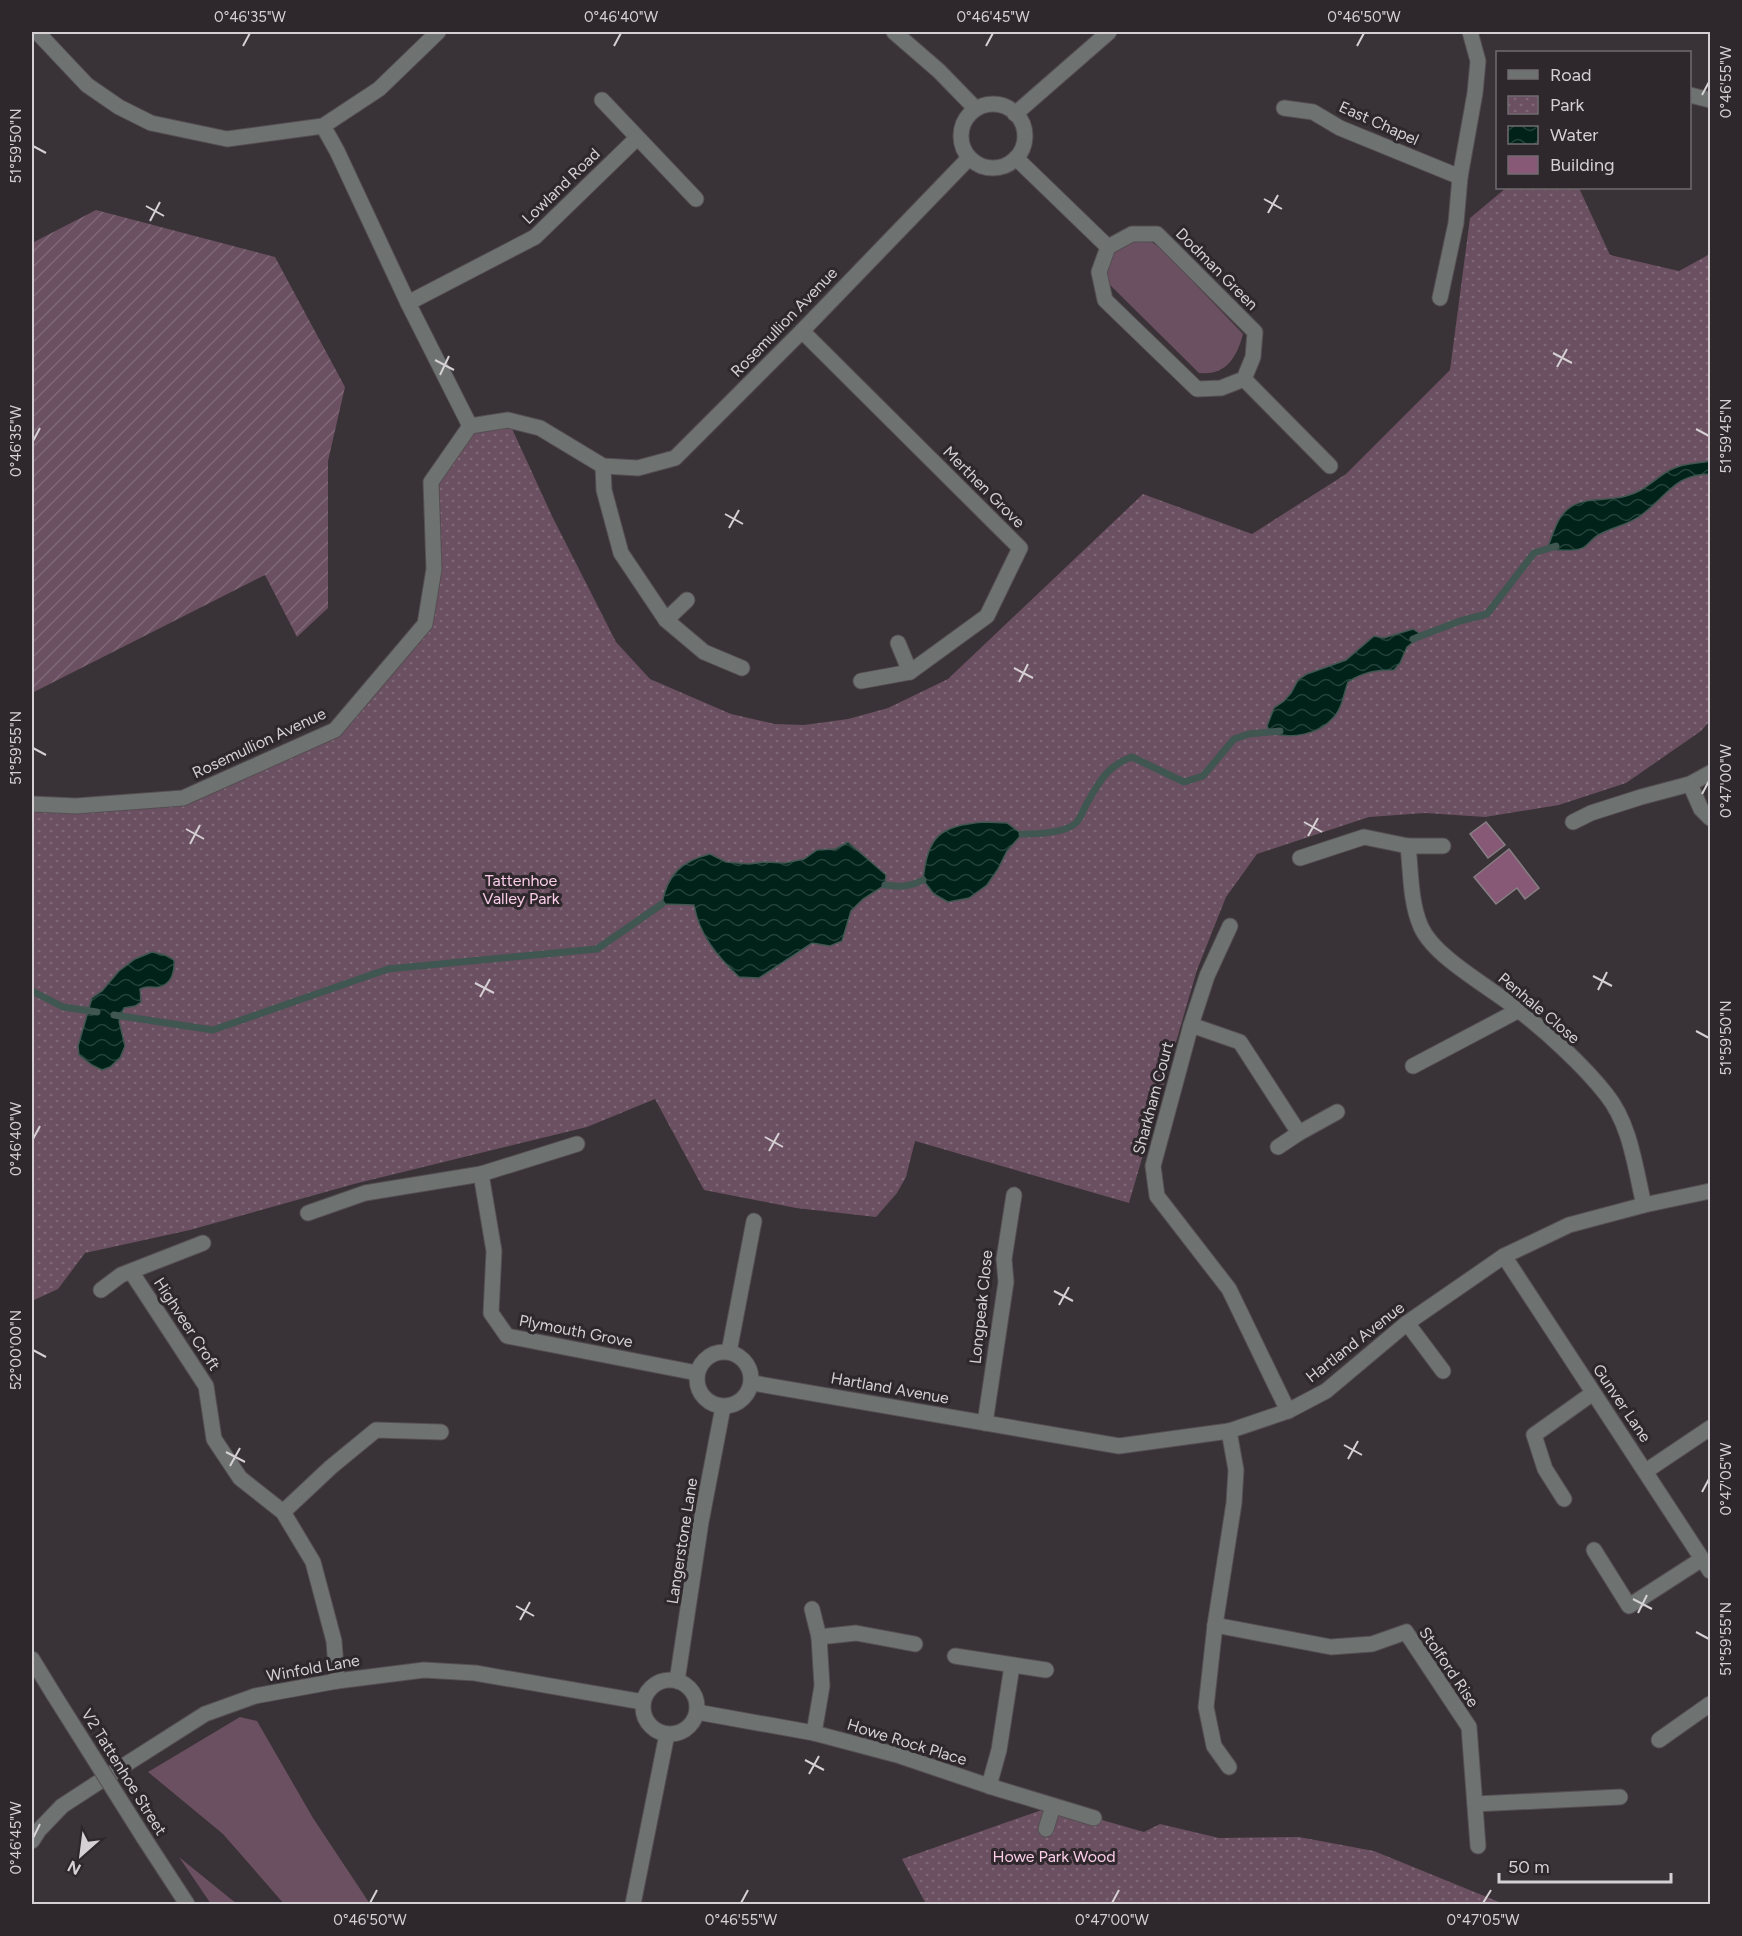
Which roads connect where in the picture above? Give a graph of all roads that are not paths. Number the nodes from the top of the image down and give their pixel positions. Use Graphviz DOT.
graph roads {
  1 [pos="37,32"];
  2 [pos="438,32"];
  3 [pos="894,32"];
  4 [pos="1109,32"];
  5 [pos="1470,32"];
  6 [pos="1691,95"];
  7 [pos="602,100"];
  8 [pos="1710,100"];
  9 [pos="1284,108"];
  10 [pos="976,109"];
  11 [pos="1015,114"];
  12 [pos="323,126"];
  13 [pos="637,138"];
  14 [pos="969,158"];
  15 [pos="1016,158"];
  16 [pos="1460,177"];
  17 [pos="696,199"];
  18 [pos="1108,247"];
  19 [pos="1440,298"];
  20 [pos="408,303"];
  21 [pos="802,331"];
  22 [pos="1244,379"];
  23 [pos="470,426"];
  24 [pos="603,466"];
  25 [pos="1329,466"];
  26 [pos="687,600"];
  27 [pos="666,620"];
  28 [pos="898,643"];
  29 [pos="742,668"];
  30 [pos="910,672"];
  31 [pos="861,681"];
  32 [pos="1710,773"];
  33 [pos="1690,784"];
  34 [pos="32,804"];
  35 [pos="1710,818"];
  36 [pos="1573,822"];
  37 [pos="1408,846"];
  38 [pos="1443,846"];
  39 [pos="1300,858"];
  40 [pos="1230,926"];
  41 [pos="1519,1010"];
  42 [pos="1191,1025"];
  43 [pos="1413,1066"];
  44 [pos="1337,1112"];
  45 [pos="1299,1133"];
  46 [pos="577,1144"];
  47 [pos="1278,1148"];
  48 [pos="481,1174"];
  49 [pos="1710,1191"];
  50 [pos="1014,1195"];
  51 [pos="1644,1205"];
  52 [pos="308,1213"];
  53 [pos="754,1221"];
  54 [pos="203,1243"];
  55 [pos="1504,1256"];
  56 [pos="132,1273"];
  57 [pos="101,1290"];
  58 [pos="1407,1323"];
  59 [pos="729,1352"];
  60 [pos="1443,1371"];
  61 [pos="697,1373"];
  62 [pos="753,1383"];
  63 [pos="1593,1393"];
  64 [pos="723,1407"];
  65 [pos="1288,1411"];
  66 [pos="985,1423"];
  67 [pos="1710,1428"];
  68 [pos="1229,1431"];
  69 [pos="441,1432"];
  70 [pos="1647,1471"];
  71 [pos="1564,1499"];
  72 [pos="283,1512"];
  73 [pos="1594,1550"];
  74 [pos="1706,1565"];
  75 [pos="812,1609"];
  76 [pos="1215,1625"];
  77 [pos="819,1637"];
  78 [pos="915,1644"];
  79 [pos="955,1656"];
  80 [pos="32,1659"];
  81 [pos="1012,1666"];
  82 [pos="1046,1670"];
  83 [pos="337,1681"];
  84 [pos="677,1682"];
  85 [pos="643,1702"];
  86 [pos="1710,1704"];
  87 [pos="697,1712"];
  88 [pos="667,1734"];
  89 [pos="814,1734"];
  90 [pos="1659,1740"];
  91 [pos="1229,1767"];
  92 [pos="989,1786"];
  93 [pos="1620,1797"];
  94 [pos="1475,1804"];
  95 [pos="1053,1806"];
  96 [pos="1094,1818"];
  97 [pos="1046,1829"];
  98 [pos="32,1841"];
  99 [pos="1478,1846"];
  100 [pos="187,1905"];
  101 [pos="633,1905"];
  1 -- 12 [label="street"];
  2 -- 12 [label="street"];
  3 -- 10 [label="street"];
  4 -- 11 [label="street"];
  5 -- 16 [label="street"];
  6 -- 8 [label="street"];
  7 -- 13 [label="street"];
  9 -- 16 [label="street, East Chapel"];
  10 -- 11 [label="street"];
  10 -- 14 [label="street"];
  11 -- 15 [label="street"];
  12 -- 20 [label="street"];
  13 -- 17 [label="street"];
  13 -- 20 [label="street, Lowland Road"];
  14 -- 15 [label="street"];
  14 -- 21 [label="street, Rosemullion Avenue"];
  15 -- 18 [label="street"];
  16 -- 19 [label="street"];
  18 -- 22 [label="street"];
  18 -- 22 [label="street, Dodman Green"];
  20 -- 23 [label="street"];
  21 -- 24 [label="street, Rosemullion Avenue"];
  21 -- 30 [label="street, Merthen Grove"];
  22 -- 25 [label="street"];
  23 -- 24 [label="street, Rosemullion Avenue"];
  23 -- 34 [label="street, Rosemullion Avenue"];
  24 -- 27 [label="street"];
  26 -- 27 [label="street"];
  27 -- 29 [label="street"];
  28 -- 30 [label="street"];
  30 -- 31 [label="street, Merthen Grove"];
  32 -- 33 [label="street"];
  33 -- 35 [label="street"];
  33 -- 36 [label="street"];
  37 -- 38 [label="street"];
  37 -- 39 [label="street"];
  37 -- 41 [label="street, Penhale Close"];
  40 -- 42 [label="street"];
  41 -- 43 [label="street"];
  41 -- 51 [label="street, Penhale Close"];
  42 -- 45 [label="street, Sharkham Court"];
  42 -- 65 [label="street, Sharkham Court"];
  44 -- 45 [label="street"];
  45 -- 47 [label="street"];
  46 -- 48 [label="street"];
  48 -- 52 [label="street"];
  48 -- 61 [label="street, Plymouth Grove"];
  49 -- 51 [label="street, Hartland Avenue"];
  50 -- 66 [label="street, Longpeak Close"];
  51 -- 55 [label="street, Hartland Avenue"];
  53 -- 59 [label="street"];
  54 -- 56 [label="street, Highveer Croft"];
  55 -- 58 [label="street, Hartland Avenue"];
  55 -- 63 [label="street, Gunver Lane"];
  56 -- 57 [label="street, Highveer Croft"];
  56 -- 72 [label="street, Highveer Croft"];
  58 -- 60 [label="street"];
  58 -- 65 [label="street, Hartland Avenue"];
  59 -- 61 [label="street"];
  59 -- 62 [label="street"];
  61 -- 64 [label="street"];
  62 -- 64 [label="street"];
  62 -- 66 [label="street, Hartland Avenue"];
  63 -- 70 [label="street, Gunver Lane"];
  63 -- 71 [label="street"];
  64 -- 84 [label="street, Langerstone Lane"];
  65 -- 68 [label="street, Hartland Avenue"];
  66 -- 68 [label="street, Hartland Avenue"];
  67 -- 70 [label="street"];
  68 -- 76 [label="street"];
  69 -- 72 [label="street"];
  70 -- 74 [label="street, Gunver Lane"];
  72 -- 83 [label="street, Highveer Croft"];
  73 -- 74 [label="street"];
  75 -- 77 [label="street"];
  76 -- 91 [label="street"];
  76 -- 94 [label="street, Stolford Rise"];
  77 -- 78 [label="street"];
  77 -- 89 [label="street"];
  79 -- 81 [label="street"];
  80 -- 100 [label="street, V2 Tattenhoe Street, bridge"];
  81 -- 82 [label="street"];
  81 -- 92 [label="street"];
  83 -- 85 [label="street, Winfold Lane"];
  83 -- 98 [label="street, Winfold Lane"];
  84 -- 85 [label="street"];
  84 -- 87 [label="street"];
  85 -- 88 [label="street"];
  86 -- 90 [label="street"];
  87 -- 88 [label="street"];
  87 -- 89 [label="street, Howe Rock Place"];
  88 -- 101 [label="street"];
  89 -- 92 [label="street, Howe Rock Place"];
  92 -- 95 [label="street, Howe Rock Place"];
  93 -- 94 [label="street"];
  94 -- 99 [label="street, Stolford Rise"];
  95 -- 96 [label="street, Howe Rock Place"];
  95 -- 97 [label="street"];
}
